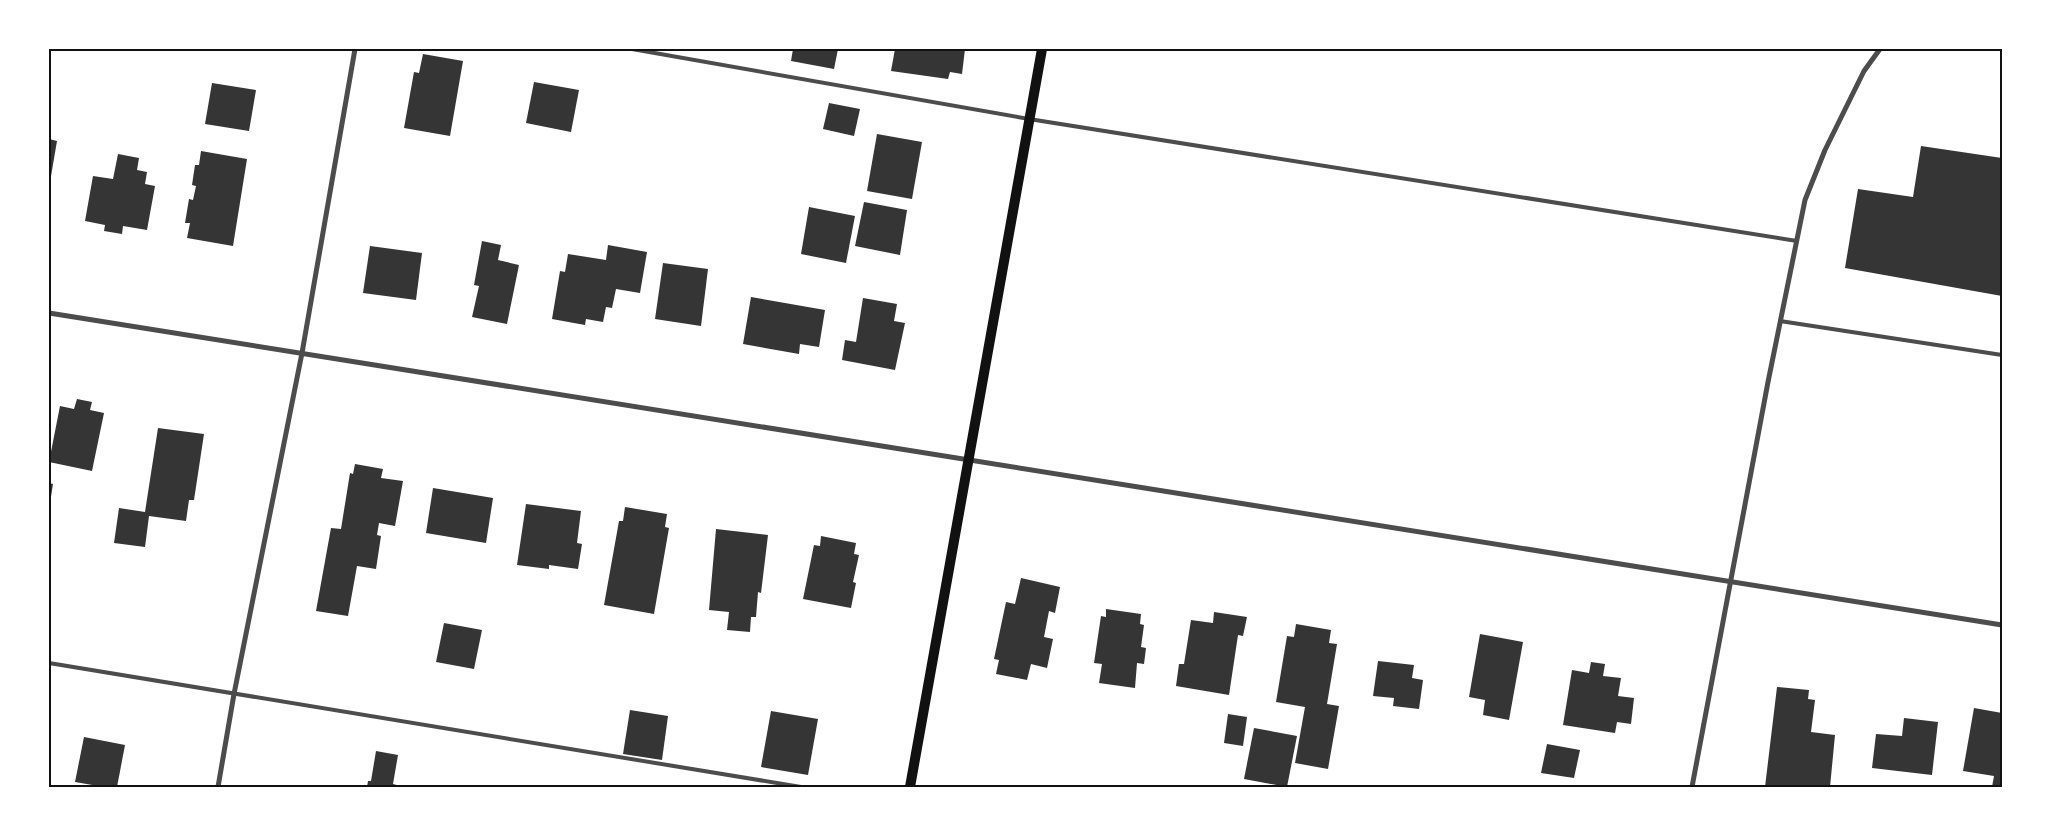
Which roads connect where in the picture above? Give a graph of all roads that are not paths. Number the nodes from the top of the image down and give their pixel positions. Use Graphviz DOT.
graph roads {
  1 [pos="355,49"];
  2 [pos="632,49"];
  3 [pos="1042,49"];
  4 [pos="1880,49"];
  5 [pos="1029,119"];
  6 [pos="1797,241"];
  7 [pos="49,313"];
  8 [pos="1780,321"];
  9 [pos="302,353"];
  10 [pos="2002,355"];
  11 [pos="968,459"];
  12 [pos="1731,581"];
  13 [pos="2002,624"];
  14 [pos="49,663"];
  15 [pos="234,694"];
  16 [pos="218,787"];
  17 [pos="802,787"];
  18 [pos="910,787"];
  19 [pos="1692,787"];
  1 -- 9 [label="street"];
  2 -- 5 [label="lane"];
  3 -- 5 [label="main road"];
  4 -- 6 [label="street"];
  5 -- 6 [label="lane"];
  5 -- 11 [label="main road"];
  6 -- 8 [label="street"];
  7 -- 9 [label="street"];
  8 -- 10 [label="lane"];
  8 -- 12 [label="street"];
  9 -- 11 [label="street"];
  9 -- 15 [label="street"];
  11 -- 12 [label="street"];
  11 -- 18 [label="main road"];
  12 -- 13 [label="street"];
  12 -- 19 [label="street"];
  14 -- 15 [label="lane"];
  15 -- 16 [label="street"];
  15 -- 17 [label="lane"];
}
